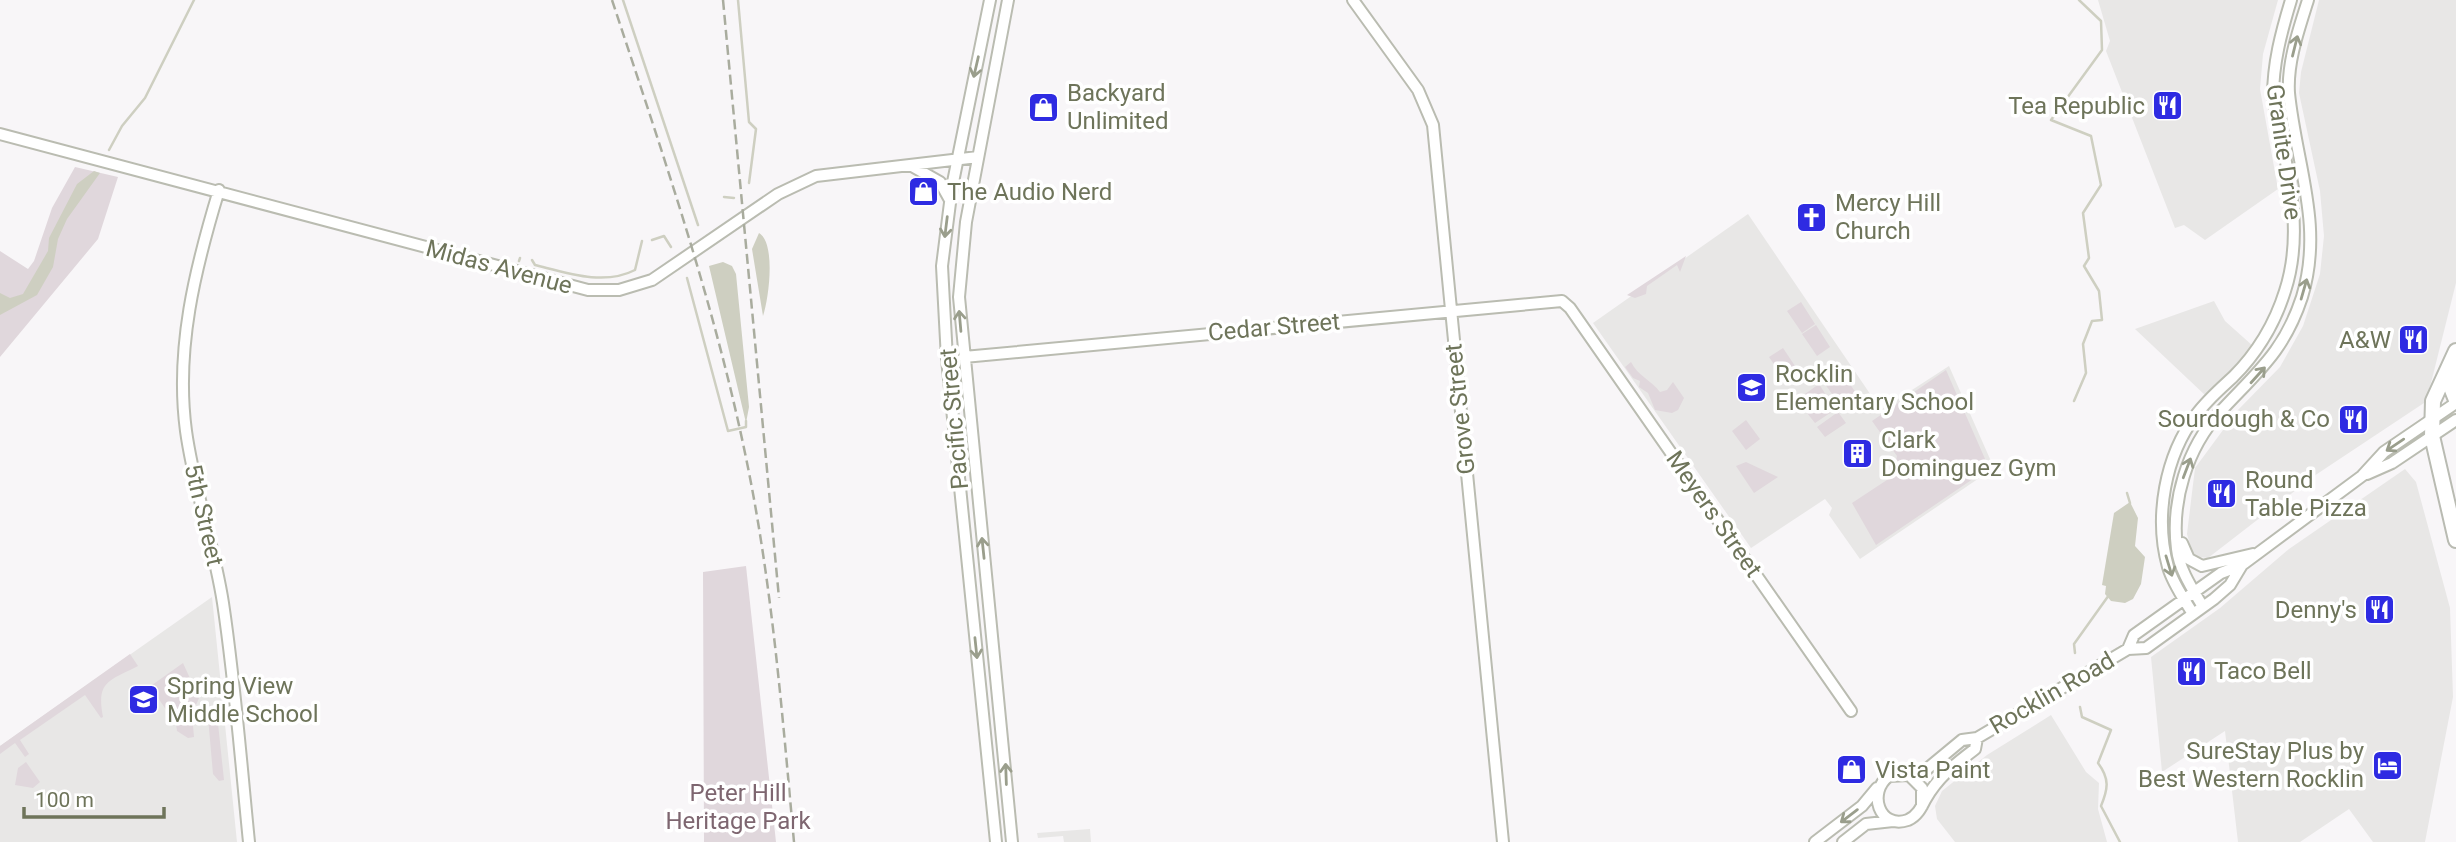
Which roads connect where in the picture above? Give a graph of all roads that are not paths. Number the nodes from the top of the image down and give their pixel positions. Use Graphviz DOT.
graph roads {
  1 [pos="992,0"];
  2 [pos="1008,0"];
  3 [pos="1353,0"];
  4 [pos="2291,0"];
  5 [pos="2308,0"];
  6 [pos="1002,34"];
  7 [pos="0,134"];
  8 [pos="978,157"];
  9 [pos="959,160"];
  10 [pos="910,165"];
  11 [pos="219,190"];
  12 [pos="950,200"];
  13 [pos="1451,310"];
  14 [pos="1577,318"];
  15 [pos="2455,354"];
  16 [pos="964,357"];
  17 [pos="2456,402"];
  18 [pos="2432,419"];
  19 [pos="2456,420"];
  20 [pos="2432,436"];
  21 [pos="2361,476"];
  22 [pos="2177,534"];
  23 [pos="2456,540"];
  24 [pos="2256,554"];
  25 [pos="2242,565"];
  26 [pos="2194,592"];
  27 [pos="2184,600"];
  28 [pos="2203,607"];
  29 [pos="2193,614"];
  30 [pos="2128,649"];
  31 [pos="1851,711"];
  32 [pos="1977,738"];
  33 [pos="1903,774"];
  34 [pos="1879,786"];
  35 [pos="1922,806"];
  36 [pos="1895,821"];
  37 [pos="249,842"];
  38 [pos="996,842"];
  39 [pos="1012,842"];
  40 [pos="1503,842"];
  41 [pos="1815,842"];
  42 [pos="1843,842"];
  1 -- 6 [label="street"];
  1 -- 9 [label="street, Pacific Street, one-way"];
  2 -- 6 [label="street, Pacific Street"];
  3 -- 13 [label="street, Grove Street"];
  4 -- 27 [label="street, Granite Drive, one-way"];
  22 -- 5 [label="street, Granite Drive, one-way"];
  6 -- 8 [label="street, Pacific Street"];
  7 -- 11 [label="street, Midas Avenue"];
  8 -- 9 [label="street, Midas Avenue"];
  16 -- 8 [label="street, Pacific Street, one-way"];
  9 -- 10 [label="street, Midas Avenue"];
  9 -- 12 [label="street, Pacific Street"];
  10 -- 11 [label="street, Midas Avenue"];
  10 -- 12 [label="street"];
  11 -- 37 [label="street, 5th Street"];
  12 -- 38 [label="street, Pacific Street, one-way"];
  13 -- 14 [label="street, Cedar Street"];
  13 -- 16 [label="street, Cedar Street"];
  13 -- 40 [label="street, Grove Street"];
  14 -- 31 [label="street, Meyers Street"];
  15 -- 17 [label="highway"];
  15 -- 18 [label="highway"];
  39 -- 16 [label="street, Pacific Street, one-way"];
  17 -- 18 [label="street, Rocklin Road"];
  18 -- 20 [label="highway"];
  18 -- 21 [label="street, Rocklin Road, one-way"];
  19 -- 20 [label="street, Rocklin Road"];
  20 -- 21 [label="street, Rocklin Road"];
  20 -- 23 [label="highway"];
  21 -- 24 [label="street, Rocklin Road"];
  22 -- 24 [label="street"];
  22 -- 26 [label="street, Granite Drive"];
  24 -- 25 [label="street, Rocklin Road"];
  25 -- 26 [label="street, Rocklin Road"];
  25 -- 28 [label="street, Rocklin Road"];
  26 -- 27 [label="street, Rocklin Road"];
  26 -- 28 [label="street, Granite Drive"];
  27 -- 29 [label="street, Granite Drive"];
  27 -- 30 [label="street, Rocklin Road"];
  28 -- 29 [label="street, Rocklin Road"];
  29 -- 30 [label="street, Rocklin Road"];
  30 -- 32 [label="street, Rocklin Road"];
  32 -- 33 [label="street, Rocklin Road"];
  32 -- 35 [label="street, Rocklin Road"];
  33 -- 34 [label="street"];
  33 -- 35 [label="street"];
  34 -- 36 [label="street"];
  34 -- 41 [label="street, one-way"];
  35 -- 36 [label="street"];
  36 -- 42 [label="street"];
}
